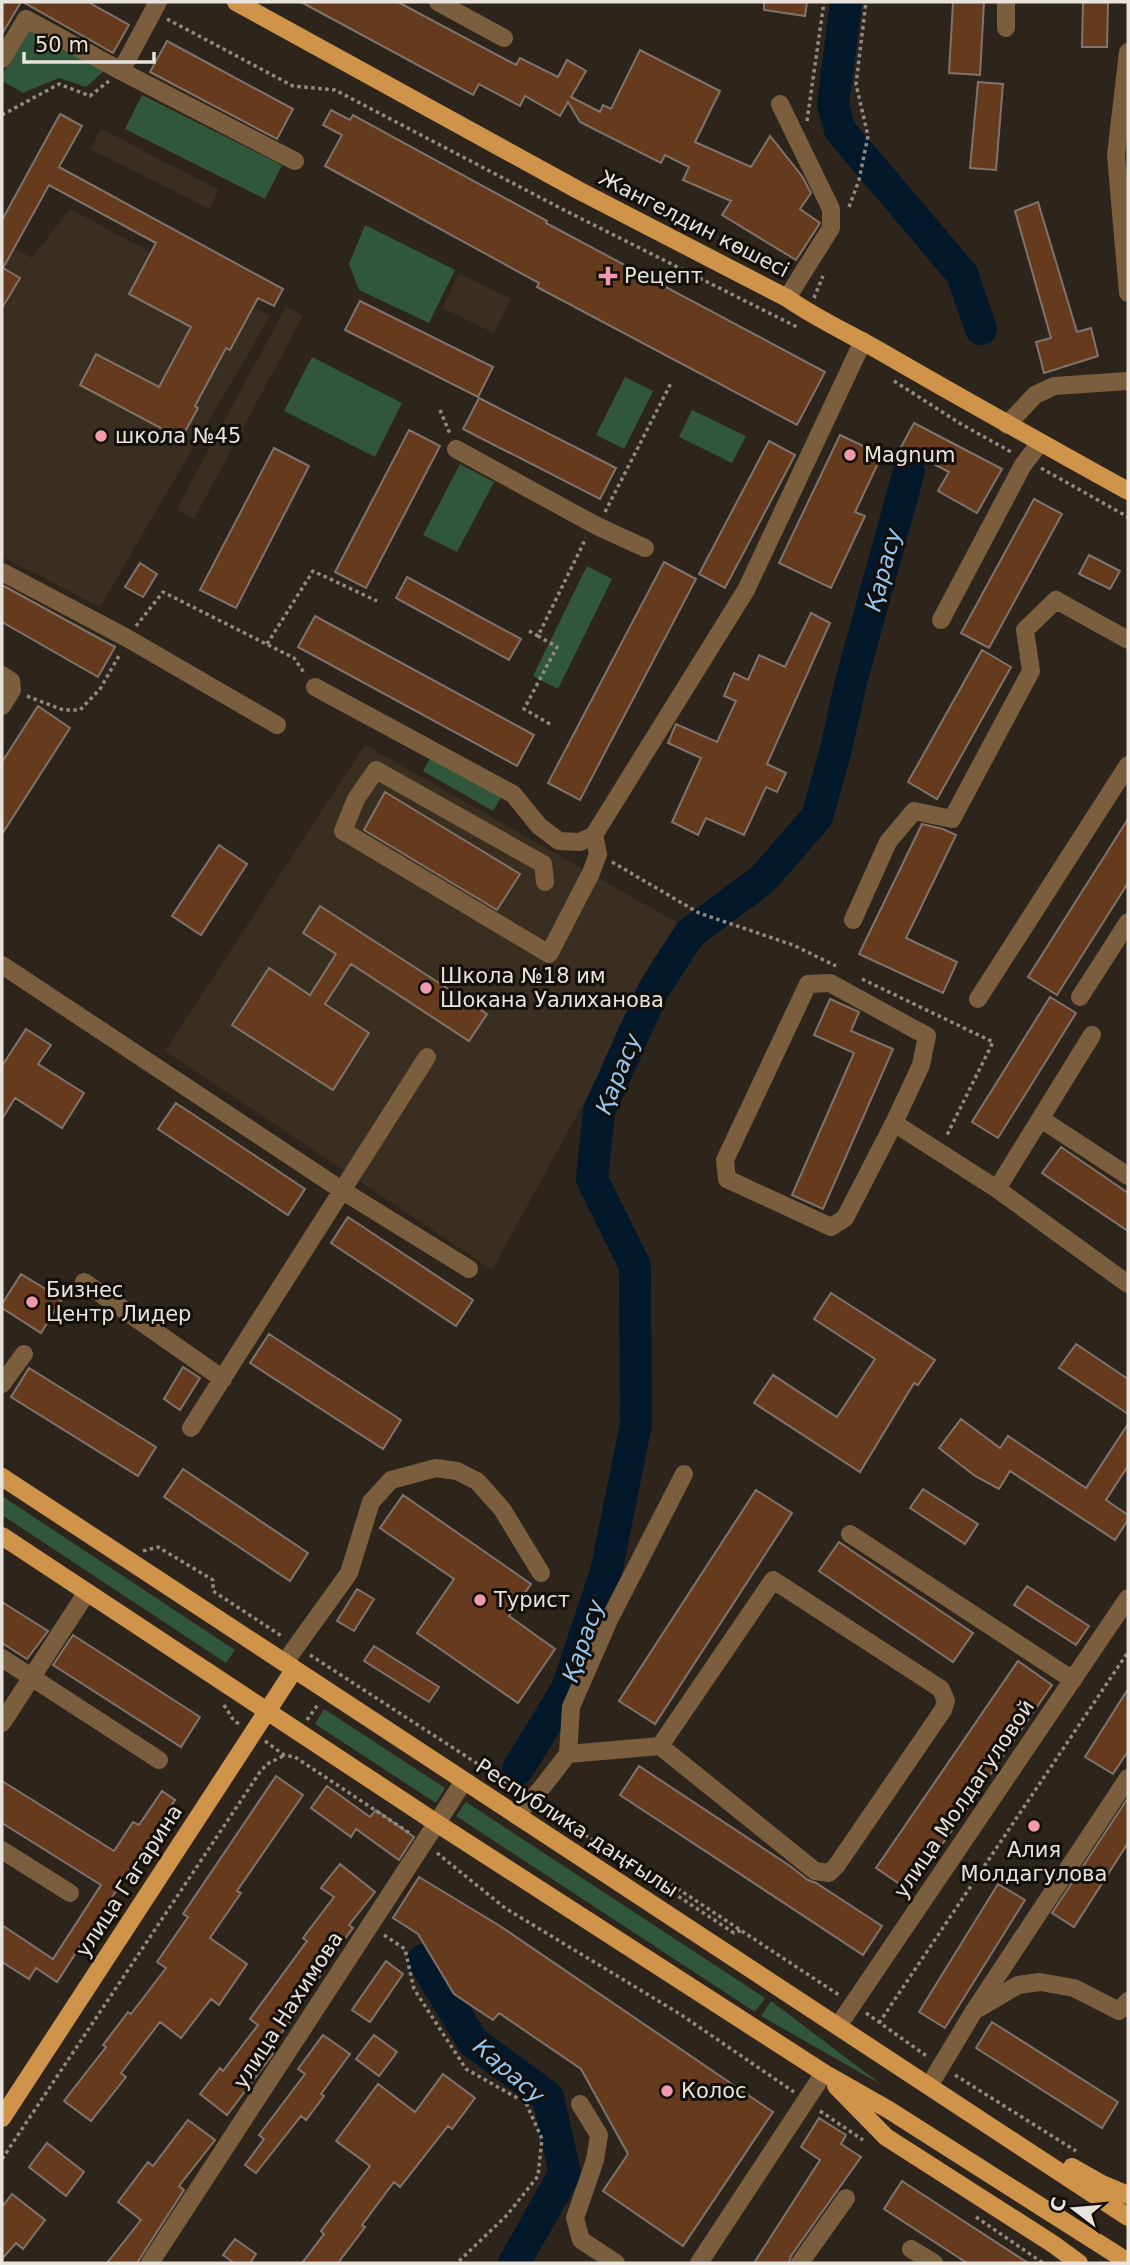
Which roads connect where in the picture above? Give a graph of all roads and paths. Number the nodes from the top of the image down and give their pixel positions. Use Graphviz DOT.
graph roads {
  1 [pos="238,2"];
  2 [pos="438,2"];
  3 [pos="824,2"];
  4 [pos="866,2"];
  5 [pos="1006,2"];
  6 [pos="156,7"];
  7 [pos="1006,28"];
  8 [pos="503,38"];
  9 [pos="1128,52"];
  10 [pos="2,59"];
  11 [pos="121,71"];
  12 [pos="780,104"];
  13 [pos="2,115"];
  14 [pos="803,150"];
  15 [pos="295,161"];
  16 [pos="859,180"];
  17 [pos="1126,235"];
  18 [pos="1128,293"];
  19 [pos="787,298"];
  20 [pos="806,332"];
  21 [pos="863,341"];
  22 [pos="887,376"];
  23 [pos="1128,382"];
  24 [pos="671,383"];
  25 [pos="440,410"];
  26 [pos="1007,425"];
  27 [pos="1040,443"];
  28 [pos="456,449"];
  29 [pos="1027,460"];
  30 [pos="1128,491"];
  31 [pos="1128,517"];
  32 [pos="595,525"];
  33 [pos="645,548"];
  34 [pos="2,572"];
  35 [pos="377,601"];
  36 [pos="941,620"];
  37 [pos="529,631"];
  38 [pos="538,636"];
  39 [pos="127,638"];
  40 [pos="1128,640"];
  41 [pos="267,644"];
  42 [pos="294,658"];
  43 [pos="7,683"];
  44 [pos="315,687"];
  45 [pos="2,706"];
  46 [pos="277,724"];
  47 [pos="550,724"];
  48 [pos="1128,765"];
  49 [pos="594,835"];
  50 [pos="598,854"];
  51 [pos="545,882"];
  52 [pos="853,920"];
  53 [pos="726,921"];
  54 [pos="1128,922"];
  55 [pos="2,965"];
  56 [pos="1080,997"];
  57 [pos="978,999"];
  58 [pos="1092,1035"];
  59 [pos="428,1057"];
  60 [pos="1041,1119"];
  61 [pos="894,1123"];
  62 [pos="1128,1176"];
  63 [pos="998,1189"];
  64 [pos="343,1191"];
  65 [pos="470,1269"];
  66 [pos="84,1282"];
  67 [pos="1128,1284"];
  68 [pos="24,1354"];
  69 [pos="223,1379"];
  70 [pos="2,1384"];
  71 [pos="191,1428"];
  72 [pos="684,1474"];
  73 [pos="2,1477"];
  74 [pos="850,1534"];
  75 [pos="2,1536"];
  76 [pos="137,1552"];
  77 [pos="541,1573"];
  78 [pos="87,1592"];
  79 [pos="1128,1600"];
  80 [pos="297,1647"];
  81 [pos="1128,1652"];
  82 [pos="2,1658"];
  83 [pos="290,1666"];
  84 [pos="30,1676"];
  85 [pos="1073,1680"];
  86 [pos="327,1691"];
  87 [pos="267,1710"];
  88 [pos="2,1723"];
  89 [pos="300,1732"];
  90 [pos="660,1746"];
  91 [pos="568,1754"];
  92 [pos="283,1756"];
  93 [pos="159,1760"];
  94 [pos="1128,1778"];
  95 [pos="464,1781"];
  96 [pos="516,1815"];
  97 [pos="438,1824"];
  98 [pos="425,1843"];
  99 [pos="2,1850"];
  100 [pos="660,1877"];
  101 [pos="70,1893"];
  102 [pos="371,1925"];
  103 [pos="1128,2001"];
  104 [pos="853,2004"];
  105 [pos="974,2011"];
  106 [pos="879,2023"];
  107 [pos="838,2025"];
  108 [pos="856,2039"];
  109 [pos="746,2057"];
  110 [pos="938,2071"];
  111 [pos="824,2073"];
  112 [pos="580,2104"];
  113 [pos="2,2118"];
  114 [pos="1078,2152"];
  115 [pos="2,2159"];
  116 [pos="1128,2195"];
  117 [pos="846,2198"];
  118 [pos="1128,2217"];
  119 [pos="911,2249"];
  120 [pos="1070,2261"];
  121 [pos="1128,2262"];
  122 [pos="150,2263"];
  123 [pos="457,2263"];
  124 [pos="616,2263"];
  125 [pos="699,2263"];
  126 [pos="800,2263"];
  127 [pos="934,2263"];
  1 -- 19 [label="main road, Жангелдин көшесі"];
  2 -- 8 [label="street"];
  3 -- 14 [label="path"];
  4 -- 16 [label="path"];
  5 -- 7 [label="street"];
  6 -- 11 [label="street"];
  6 -- 20 [label="path"];
  9 -- 17 [label="street"];
  10 -- 11 [label="street"];
  11 -- 13 [label="path"];
  11 -- 15 [label="street"];
  12 -- 14 [label="street"];
  14 -- 19 [label="street"];
  17 -- 18 [label="street"];
  19 -- 21 [label="main road, Жангелдин көшесі"];
  21 -- 26 [label="main road, Жангелдин көшесі"];
  21 -- 49 [label="street"];
  22 -- 29 [label="path"];
  23 -- 26 [label="street"];
  24 -- 32 [label="path"];
  25 -- 28 [label="path"];
  26 -- 27 [label="main road, Жангелдин көшесі"];
  27 -- 29 [label="street"];
  27 -- 30 [label="main road, Жангелдин көшесі"];
  28 -- 32 [label="street"];
  29 -- 31 [label="path"];
  29 -- 36 [label="street"];
  32 -- 33 [label="street"];
  32 -- 38 [label="path"];
  34 -- 39 [label="street"];
  35 -- 41 [label="path"];
  37 -- 38 [label="path"];
  38 -- 47 [label="path"];
  39 -- 41 [label="path"];
  39 -- 43 [label="path"];
  39 -- 46 [label="street"];
  40 -- 52 [label="street"];
  41 -- 42 [label="path"];
  43 -- 45 [label="street"];
  44 -- 49 [label="street"];
  48 -- 57 [label="street"];
  49 -- 50 [label="street"];
  50 -- 51 [label="street"];
  50 -- 53 [label="path"];
  54 -- 56 [label="street"];
  55 -- 64 [label="street"];
  58 -- 60 [label="street"];
  59 -- 64 [label="street"];
  60 -- 62 [label="street"];
  60 -- 63 [label="street"];
  61 -- 61 [label="street"];
  61 -- 63 [label="street"];
  63 -- 67 [label="street"];
  64 -- 65 [label="street"];
  64 -- 69 [label="street"];
  66 -- 69 [label="street"];
  68 -- 70 [label="street"];
  69 -- 71 [label="street"];
  72 -- 91 [label="street"];
  73 -- 83 [label="main road, Республика даңғылы"];
  74 -- 85 [label="street"];
  75 -- 78 [label="main road"];
  76 -- 80 [label="path"];
  77 -- 80 [label="street"];
  78 -- 84 [label="street"];
  78 -- 87 [label="main road"];
  79 -- 85 [label="street, улица Молдагуловой"];
  80 -- 83 [label="street"];
  80 -- 86 [label="path"];
  81 -- 106 [label="path"];
  82 -- 84 [label="street"];
  83 -- 86 [label="main road, Республика даңғылы"];
  83 -- 87 [label="main road, улица Гагарина"];
  84 -- 88 [label="street"];
  84 -- 93 [label="street"];
  85 -- 104 [label="street, улица Молдагуловой"];
  86 -- 89 [label="path"];
  86 -- 95 [label="main road, Республика даңғылы"];
  87 -- 89 [label="main road"];
  87 -- 113 [label="main road, улица Гагарина"];
  89 -- 97 [label="main road"];
  89 -- 98 [label="path"];
  90 -- 90 [label="street"];
  90 -- 91 [label="street"];
  91 -- 96 [label="street"];
  92 -- 115 [label="path"];
  94 -- 105 [label="street"];
  95 -- 96 [label="main road, Республика даңғылы"];
  95 -- 97 [label="street, улица Нахимова"];
  96 -- 107 [label="main road, Республика даңғылы"];
  97 -- 98 [label="street, улица Нахимова"];
  97 -- 111 [label="main road"];
  98 -- 102 [label="street, улица Нахимова"];
  98 -- 109 [label="path"];
  99 -- 101 [label="street"];
  100 -- 104 [label="path"];
  102 -- 122 [label="street, улица Нахимова"];
  102 -- 123 [label="path"];
  103 -- 105 [label="street"];
  104 -- 106 [label="path"];
  104 -- 107 [label="street, улица Молдагуловой"];
  105 -- 110 [label="street"];
  106 -- 110 [label="path"];
  107 -- 108 [label="main road, Республика даңғылы"];
  108 -- 110 [label="main road"];
  108 -- 118 [label="main road, Республика даңғылы"];
  110 -- 114 [label="path"];
  110 -- 116 [label="main road"];
  111 -- 120 [label="main road"];
  111 -- 121 [label="main road"];
  111 -- 125 [label="street"];
  112 -- 124 [label="street"];
  117 -- 126 [label="street"];
  119 -- 127 [label="street"];
}
